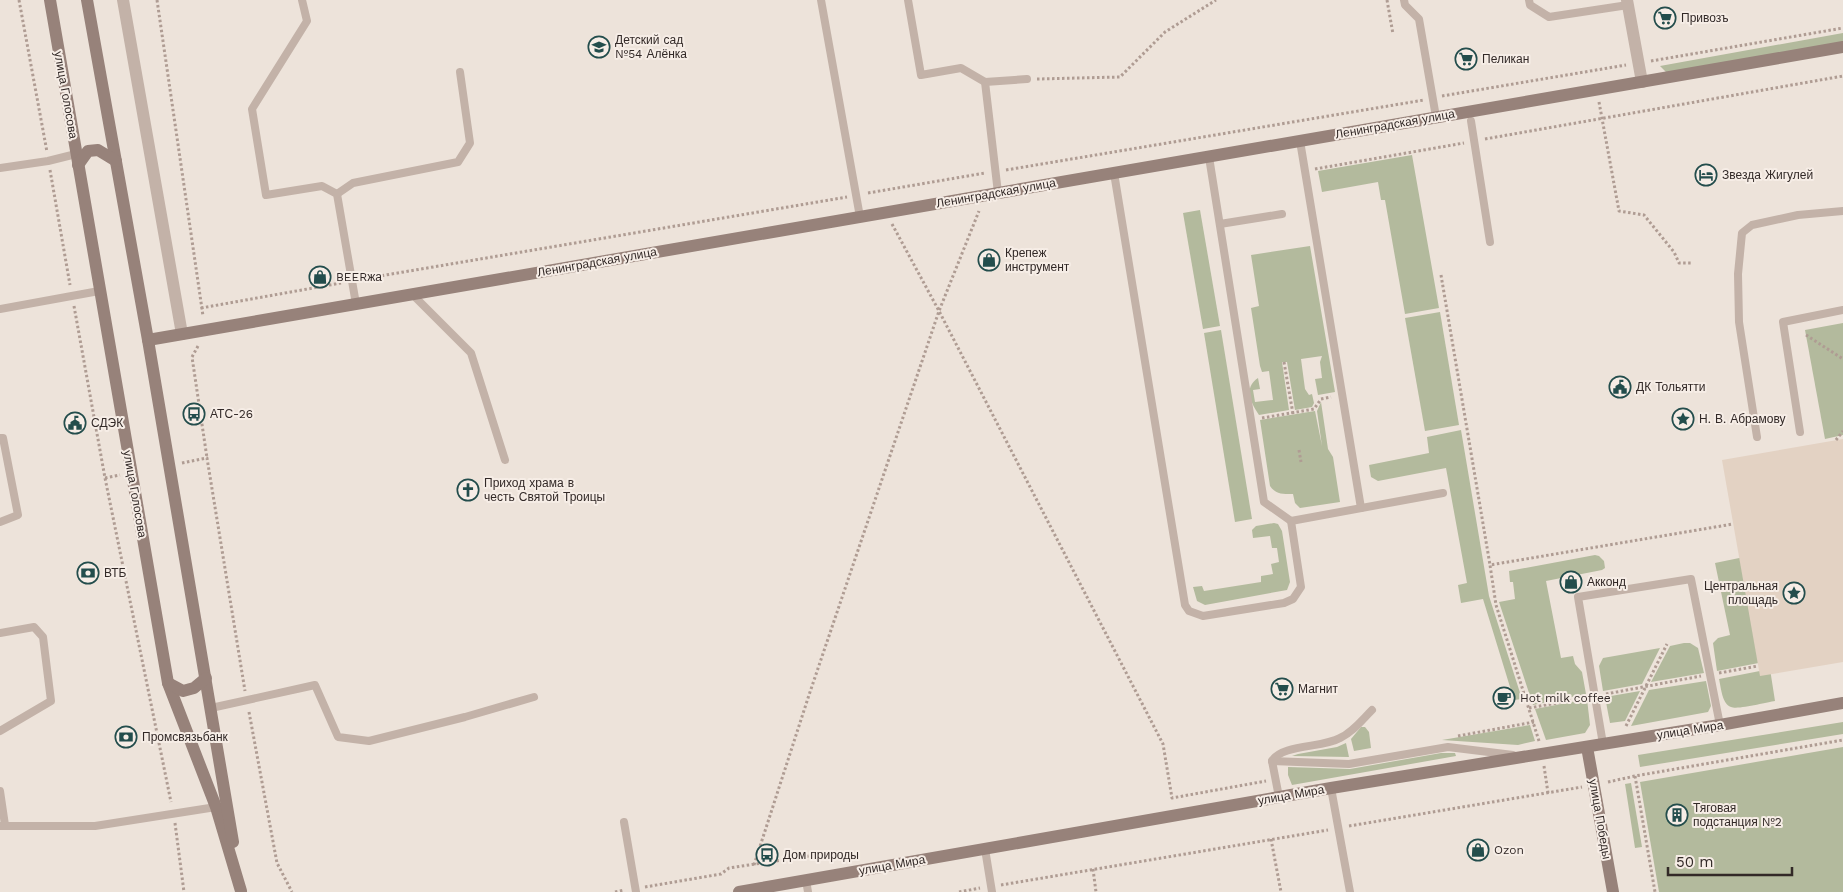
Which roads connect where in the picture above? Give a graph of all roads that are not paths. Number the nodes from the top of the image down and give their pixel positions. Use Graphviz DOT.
graph roads {
  1 [pos="50,0"];
  2 [pos="87,0"];
  3 [pos="123,0"];
  4 [pos="302,0"];
  5 [pos="821,0"];
  6 [pos="908,0"];
  7 [pos="1404,0"];
  8 [pos="1529,0"];
  9 [pos="1628,2"];
  10 [pos="1843,47"];
  11 [pos="460,72"];
  12 [pos="1027,79"];
  13 [pos="985,82"];
  14 [pos="1642,82"];
  15 [pos="1436,117"];
  16 [pos="1471,121"];
  17 [pos="1300,141"];
  18 [pos="1209,157"];
  19 [pos="77,159"];
  20 [pos="116,161"];
  21 [pos="0,168"];
  22 [pos="1114,173"];
  23 [pos="998,193"];
  24 [pos="337,194"];
  25 [pos="1843,211"];
  26 [pos="1282,214"];
  27 [pos="860,217"];
  28 [pos="1220,224"];
  29 [pos="1490,242"];
  30 [pos="100,291"];
  31 [pos="412,294"];
  32 [pos="356,304"];
  33 [pos="0,309"];
  34 [pos="1843,310"];
  35 [pos="182,334"];
  36 [pos="148,340"];
  37 [pos="1800,432"];
  38 [pos="1757,437"];
  39 [pos="0,438"];
  40 [pos="505,460"];
  41 [pos="1443,493"];
  42 [pos="1361,508"];
  43 [pos="1291,521"];
  44 [pos="0,522"];
  45 [pos="0,633"];
  46 [pos="206,678"];
  47 [pos="168,683"];
  48 [pos="534,697"];
  49 [pos="1843,703"];
  50 [pos="212,708"];
  51 [pos="1372,710"];
  52 [pos="1720,725"];
  53 [pos="0,731"];
  54 [pos="1602,744"];
  55 [pos="1587,747"];
  56 [pos="1525,756"];
  57 [pos="1272,761"];
  58 [pos="1331,788"];
  59 [pos="0,791"];
  60 [pos="1279,797"];
  61 [pos="216,807"];
  62 [pos="624,822"];
  63 [pos="3,826"];
  64 [pos="985,849"];
  65 [pos="807,886"];
  66 [pos="992,889"];
  67 [pos="636,890"];
  68 [pos="241,891"];
  69 [pos="739,892"];
  70 [pos="1350,892"];
  71 [pos="1613,892"];
  1 -- 19 [label="main road, улица Голосова"];
  2 -- 20 [label="main road, улица Голосова"];
  3 -- 35 [label="street"];
  4 -- 24 [label="lane"];
  5 -- 27 [label="lane"];
  6 -- 13 [label="lane"];
  7 -- 15 [label="lane"];
  8 -- 9 [label="lane"];
  9 -- 14 [label="street"];
  10 -- 14 [label="main road, Ленинградская улица"];
  11 -- 24 [label="lane"];
  12 -- 13 [label="lane"];
  13 -- 23 [label="lane"];
  14 -- 15 [label="main road, Ленинградская улица"];
  15 -- 17 [label="main road, Ленинградская улица"];
  16 -- 29 [label="lane"];
  17 -- 18 [label="main road, Ленинградская улица"];
  17 -- 42 [label="lane"];
  18 -- 22 [label="main road, Ленинградская улица"];
  18 -- 28 [label="lane"];
  19 -- 20 [label="main road"];
  19 -- 21 [label="lane"];
  19 -- 30 [label="main road, улица Голосова"];
  20 -- 36 [label="main road, улица Голосова"];
  22 -- 23 [label="main road, Ленинградская улица"];
  22 -- 43 [label="lane"];
  23 -- 27 [label="main road, Ленинградская улица"];
  24 -- 32 [label="lane"];
  25 -- 38 [label="lane"];
  26 -- 28 [label="lane"];
  27 -- 31 [label="main road, Ленинградская улица"];
  28 -- 43 [label="lane"];
  30 -- 33 [label="lane"];
  30 -- 47 [label="main road, улица Голосова"];
  31 -- 32 [label="main road, Ленинградская улица"];
  31 -- 40 [label="lane"];
  32 -- 35 [label="main road, Ленинградская улица"];
  34 -- 37 [label="lane"];
  35 -- 36 [label="main road, Ленинградская улица"];
  36 -- 46 [label="main road, улица Голосова"];
  39 -- 44 [label="lane"];
  41 -- 42 [label="lane"];
  42 -- 43 [label="lane"];
  45 -- 53 [label="lane"];
  46 -- 47 [label="main road"];
  46 -- 50 [label="main road, улица Голосова"];
  47 -- 61 [label="main road, улица Голосова"];
  48 -- 50 [label="lane"];
  49 -- 52 [label="main road, улица Мира"];
  50 -- 68 [label="main road, улица Голосова"];
  51 -- 57 [label="lane"];
  52 -- 54 [label="main road, улица Мира"];
  52 -- 54 [label="lane"];
  54 -- 55 [label="main road, улица Мира"];
  55 -- 56 [label="main road, улица Мира"];
  55 -- 71 [label="main road, улица Победы"];
  56 -- 57 [label="lane"];
  56 -- 58 [label="main road, улица Мира"];
  57 -- 60 [label="lane"];
  58 -- 60 [label="main road, улица Мира"];
  58 -- 70 [label="lane"];
  59 -- 63 [label="lane"];
  60 -- 64 [label="main road, улица Мира"];
  61 -- 63 [label="lane"];
  61 -- 68 [label="main road, улица Голосова"];
  62 -- 67 [label="lane"];
  64 -- 65 [label="main road, улица Мира"];
  64 -- 66 [label="lane"];
  65 -- 69 [label="main road, улица Мира"];
}
